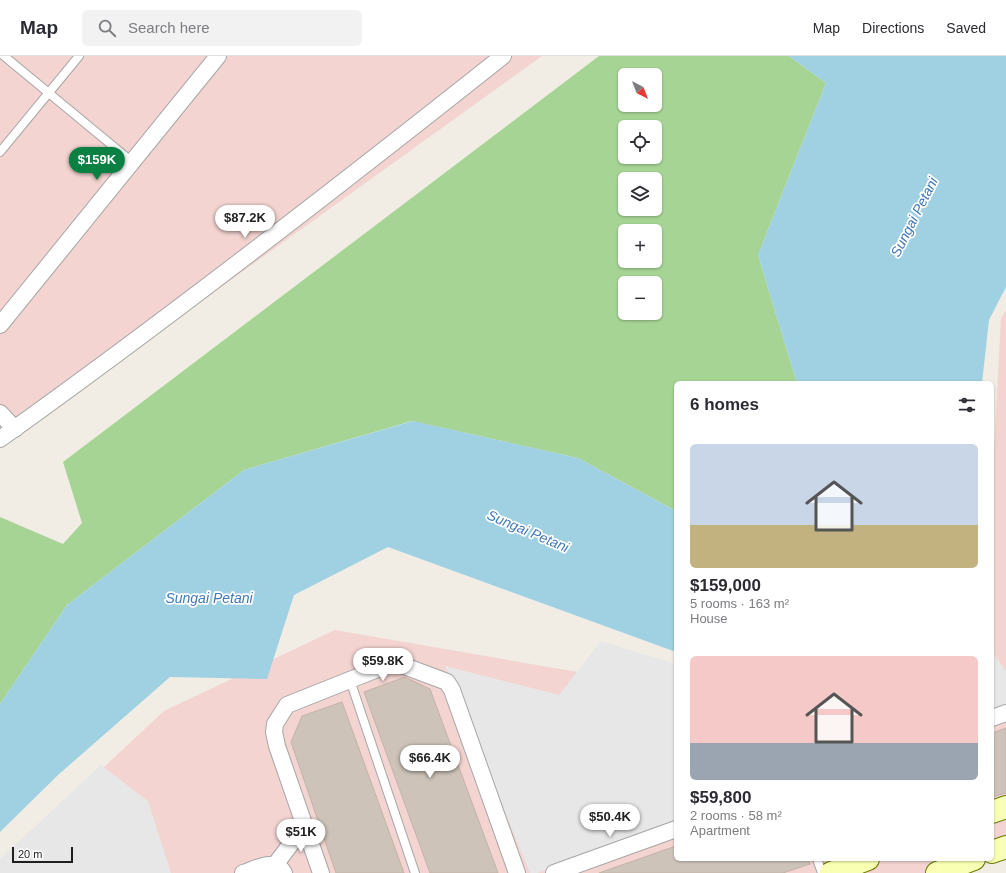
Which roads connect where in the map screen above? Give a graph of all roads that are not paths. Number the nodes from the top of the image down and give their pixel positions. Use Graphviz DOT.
graph roads {
  1 [pos="4,56"];
  2 [pos="79,56"];
  3 [pos="218,56"];
  4 [pos="503,56"];
  5 [pos="48,94"];
  6 [pos="0,152"];
  7 [pos="131,162"];
  8 [pos="0,325"];
  9 [pos="0,413"];
  10 [pos="15,429"];
  11 [pos="0,439"];
  12 [pos="350,680"];
  13 [pos="1006,713"];
  14 [pos="994,717"];
  15 [pos="1006,807"];
  16 [pos="994,811"];
  17 [pos="305,825"];
  18 [pos="674,830"];
  19 [pos="1006,847"];
  20 [pos="994,851"];
  21 [pos="818,861"];
  22 [pos="863,861"];
  23 [pos="969,861"];
  24 [pos="279,869"];
  25 [pos="244,873"];
  26 [pos="321,873"];
  27 [pos="415,873"];
  28 [pos="517,873"];
  29 [pos="554,873"];
  30 [pos="822,873"];
  31 [pos="831,873"];
  32 [pos="937,873"];
  1 -- 5 [label="lane"];
  2 -- 5 [label="lane"];
  3 -- 7 [label="street"];
  4 -- 10 [label="street"];
  5 -- 6 [label="lane"];
  5 -- 7 [label="lane"];
  7 -- 8 [label="street"];
  9 -- 10 [label="street"];
  10 -- 11 [label="street"];
  12 -- 17 [label="street"];
  12 -- 27 [label="lane"];
  12 -- 28 [label="street"];
  13 -- 14 [label="street"];
  15 -- 16 [label="street"];
  17 -- 24 [label="street"];
  17 -- 26 [label="street"];
  18 -- 29 [label="street"];
  19 -- 20 [label="street"];
  21 -- 30 [label="lane"];
  22 -- 31 [label="street"];
  23 -- 32 [label="street"];
  24 -- 25 [label="street"];
}
